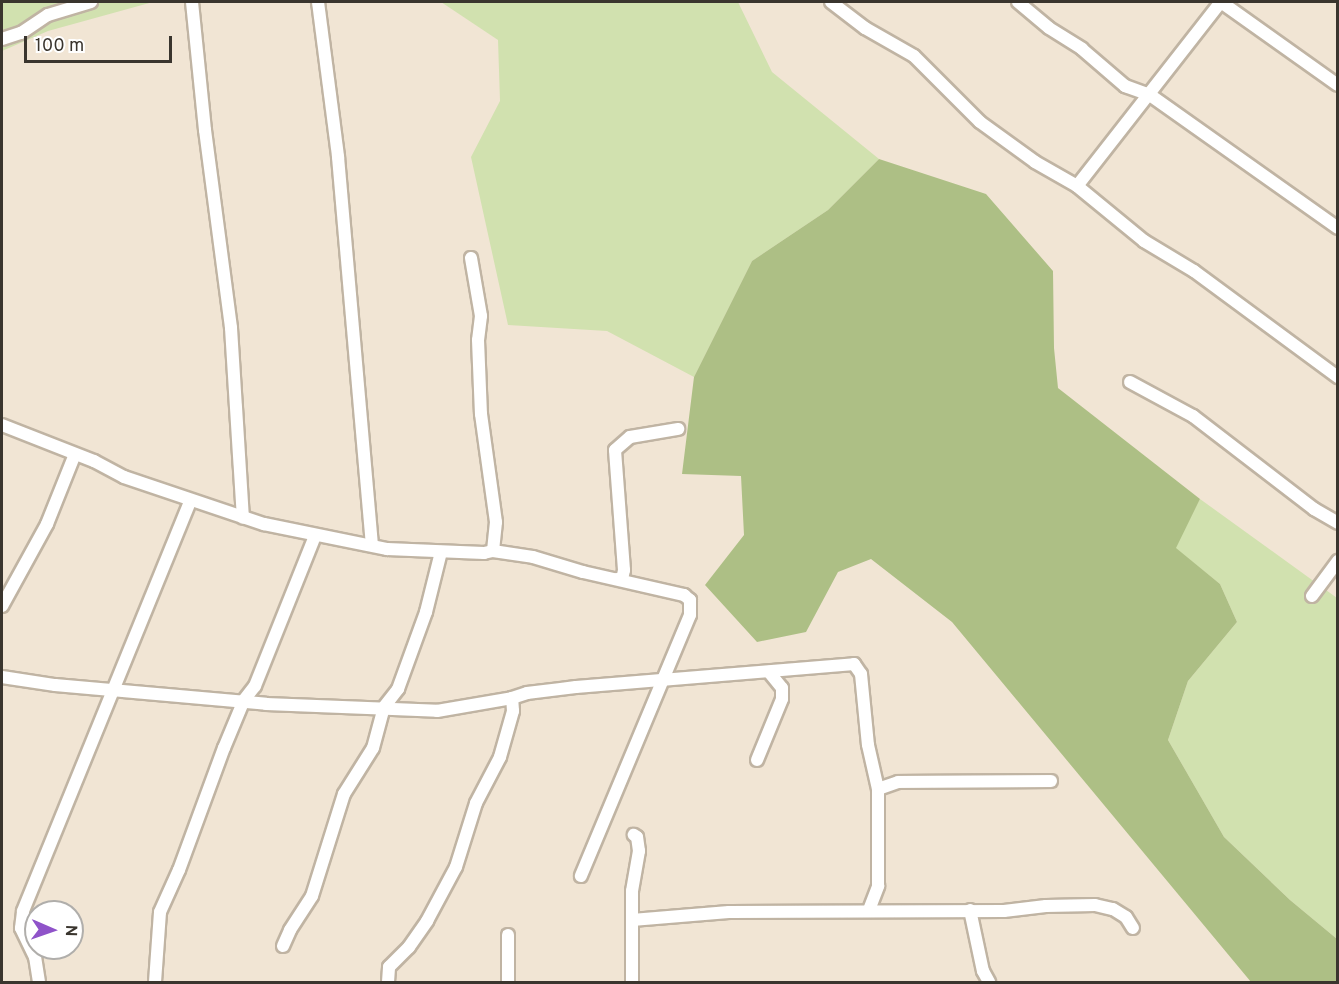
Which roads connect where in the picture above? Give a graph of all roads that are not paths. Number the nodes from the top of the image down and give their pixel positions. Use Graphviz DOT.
graph roads {
  1 [pos="91,2"];
  2 [pos="192,2"];
  3 [pos="318,2"];
  4 [pos="831,2"];
  5 [pos="1018,2"];
  6 [pos="1221,2"];
  7 [pos="2,39"];
  8 [pos="1338,85"];
  9 [pos="1150,95"];
  10 [pos="1077,186"];
  11 [pos="1338,228"];
  12 [pos="471,258"];
  13 [pos="1338,377"];
  14 [pos="1130,382"];
  15 [pos="2,425"];
  16 [pos="678,429"];
  17 [pos="75,454"];
  18 [pos="190,501"];
  19 [pos="243,519"];
  20 [pos="1338,523"];
  21 [pos="315,536"];
  22 [pos="372,544"];
  23 [pos="493,551"];
  24 [pos="441,552"];
  25 [pos="1338,561"];
  26 [pos="617,579"];
  27 [pos="1312,596"];
  28 [pos="2,606"];
  29 [pos="769,672"];
  30 [pos="2,677"];
  31 [pos="663,680"];
  32 [pos="113,690"];
  33 [pos="512,698"];
  34 [pos="244,700"];
  35 [pos="384,707"];
  36 [pos="757,759"];
  37 [pos="1051,781"];
  38 [pos="878,789"];
  39 [pos="634,835"];
  40 [pos="581,876"];
  41 [pos="869,910"];
  42 [pos="970,910"];
  43 [pos="632,920"];
  44 [pos="1133,928"];
  45 [pos="508,935"];
  46 [pos="283,946"];
  47 [pos="39,982"];
  48 [pos="155,982"];
  49 [pos="388,982"];
  50 [pos="508,982"];
  51 [pos="632,982"];
  52 [pos="989,982"];
  1 -- 7 [label="street"];
  2 -- 19 [label="street"];
  3 -- 22 [label="street"];
  4 -- 10 [label="street"];
  5 -- 9 [label="street"];
  6 -- 8 [label="street"];
  6 -- 9 [label="street"];
  9 -- 10 [label="street"];
  9 -- 11 [label="street"];
  10 -- 13 [label="street"];
  12 -- 23 [label="street"];
  14 -- 20 [label="street"];
  15 -- 17 [label="street"];
  16 -- 26 [label="street"];
  17 -- 18 [label="street"];
  17 -- 28 [label="street"];
  18 -- 19 [label="street"];
  18 -- 32 [label="street"];
  19 -- 21 [label="street"];
  21 -- 22 [label="street"];
  21 -- 34 [label="street"];
  22 -- 24 [label="street"];
  23 -- 24 [label="street"];
  23 -- 26 [label="street"];
  24 -- 35 [label="street"];
  25 -- 27 [label="street"];
  26 -- 31 [label="street"];
  29 -- 31 [label="street"];
  29 -- 36 [label="street"];
  29 -- 38 [label="street"];
  30 -- 32 [label="street"];
  31 -- 33 [label="street"];
  31 -- 40 [label="street"];
  32 -- 34 [label="street"];
  32 -- 47 [label="street"];
  33 -- 35 [label="street"];
  33 -- 49 [label="street"];
  34 -- 35 [label="street"];
  34 -- 48 [label="street"];
  35 -- 46 [label="street"];
  37 -- 38 [label="street"];
  38 -- 41 [label="street"];
  39 -- 43 [label="street"];
  41 -- 42 [label="street"];
  41 -- 43 [label="street"];
  42 -- 44 [label="street"];
  42 -- 52 [label="street"];
  43 -- 51 [label="street"];
  45 -- 50 [label="street"];
}
